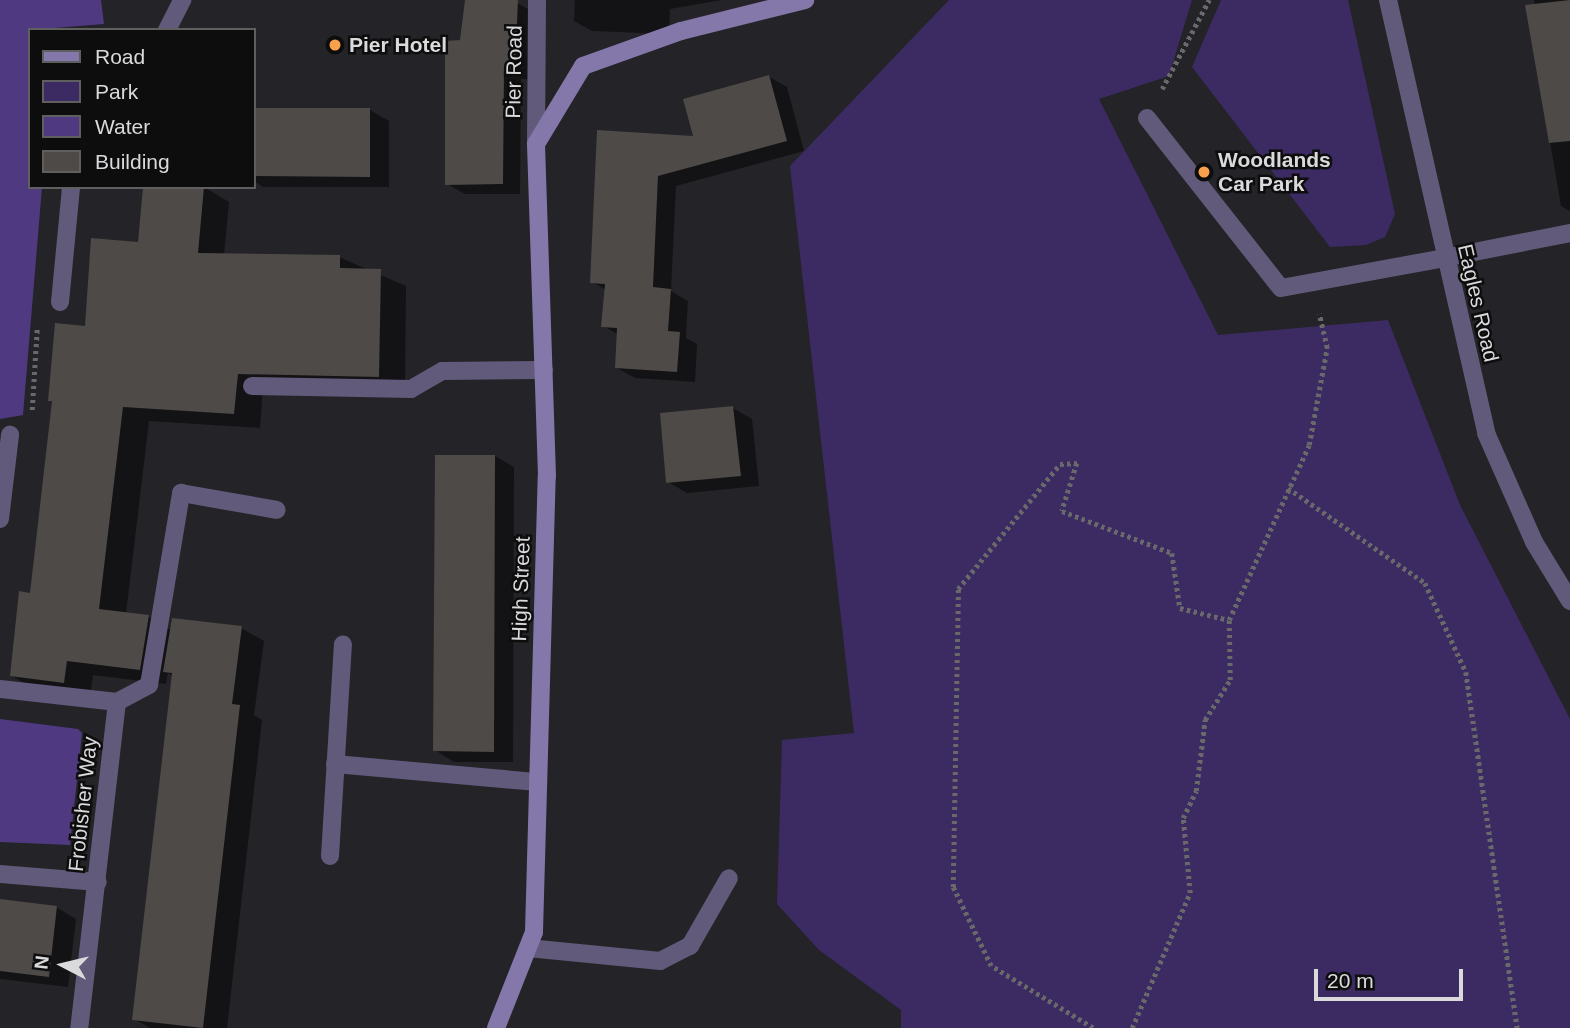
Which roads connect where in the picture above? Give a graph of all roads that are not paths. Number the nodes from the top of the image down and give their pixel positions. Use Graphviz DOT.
graph roads {
  1 [pos="182,0"];
  2 [pos="537,0"];
  3 [pos="805,0"];
  4 [pos="1388,0"];
  5 [pos="168,28"];
  6 [pos="1147,118"];
  7 [pos="536,144"];
  8 [pos="71,189"];
  9 [pos="1570,233"];
  10 [pos="1444,258"];
  11 [pos="60,302"];
  12 [pos="544,370"];
  13 [pos="252,386"];
  14 [pos="10,435"];
  15 [pos="277,510"];
  16 [pos="0,519"];
  17 [pos="1570,601"];
  18 [pos="343,644"];
  19 [pos="0,689"];
  20 [pos="117,702"];
  21 [pos="335,764"];
  22 [pos="538,782"];
  23 [pos="330,856"];
  24 [pos="0,874"];
  25 [pos="729,878"];
  26 [pos="98,882"];
  27 [pos="528,948"];
  28 [pos="79,1028"];
  29 [pos="496,1028"];
  1 -- 5 [label="street"];
  2 -- 7 [label="street, Pier Road"];
  3 -- 7 [label="main road"];
  4 -- 10 [label="street, Eagles Road"];
  6 -- 10 [label="street"];
  7 -- 12 [label="main road, High Street"];
  8 -- 11 [label="street"];
  9 -- 10 [label="street"];
  10 -- 17 [label="street, Eagles Road"];
  12 -- 13 [label="street"];
  12 -- 22 [label="main road, High Street"];
  14 -- 16 [label="street"];
  15 -- 20 [label="street"];
  18 -- 21 [label="street"];
  19 -- 20 [label="street"];
  20 -- 26 [label="street, Frobisher Way"];
  21 -- 22 [label="street"];
  21 -- 23 [label="street"];
  22 -- 27 [label="main road, High Street"];
  24 -- 26 [label="street"];
  25 -- 27 [label="street"];
  26 -- 28 [label="street, Frobisher Way"];
  27 -- 29 [label="main road, High Street"];
}
